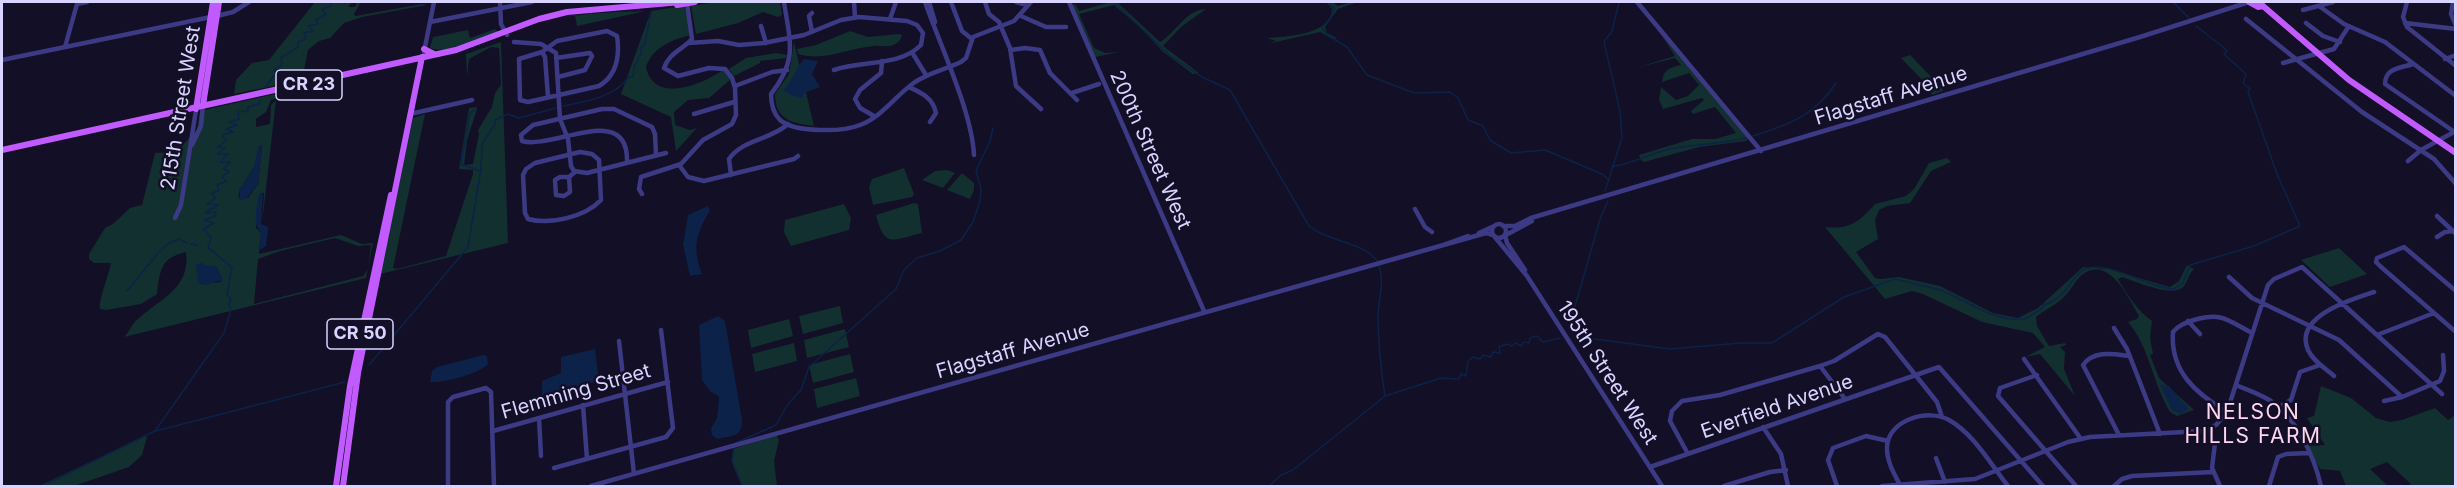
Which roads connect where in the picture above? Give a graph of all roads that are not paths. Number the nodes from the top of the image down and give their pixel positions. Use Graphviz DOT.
graph roads {
  1 [pos="87,2"];
  2 [pos="216,2"];
  3 [pos="249,2"];
  4 [pos="434,2"];
  5 [pos="500,2"];
  6 [pos="532,2"];
  7 [pos="684,2"];
  8 [pos="695,2"];
  9 [pos="784,2"];
  10 [pos="854,2"];
  11 [pos="896,2"];
  12 [pos="927,2"];
  13 [pos="951,2"];
  14 [pos="985,2"];
  15 [pos="1016,2"];
  16 [pos="1069,2"];
  17 [pos="1637,2"];
  18 [pos="2249,2"];
  19 [pos="2333,2"];
  20 [pos="2407,2"];
  21 [pos="2455,2"];
  22 [pos="521,3"];
  23 [pos="1029,3"];
  24 [pos="2263,3"];
  25 [pos="2319,6"];
  26 [pos="2255,7"];
  27 [pos="500,8"];
  28 [pos="2231,10"];
  29 [pos="2303,10"];
  30 [pos="812,13"];
  31 [pos="214,16"];
  32 [pos="1021,16"];
  33 [pos="855,17"];
  34 [pos="890,19"];
  35 [pos="2246,19"];
  36 [pos="430,22"];
  37 [pos="2306,23"];
  38 [pos="2404,23"];
  39 [pos="761,26"];
  40 [pos="2349,26"];
  41 [pos="1001,27"];
  42 [pos="1066,27"];
  43 [pos="2456,28"];
  44 [pos="812,32"];
  45 [pos="506,34"];
  46 [pos="789,39"];
  47 [pos="972,39"];
  48 [pos="514,42"];
  49 [pos="2304,42"];
  50 [pos="2340,42"];
  51 [pos="689,43"];
  52 [pos="766,43"];
  53 [pos="65,47"];
  54 [pos="549,47"];
  55 [pos="424,49"];
  56 [pos="1011,50"];
  57 [pos="542,52"];
  58 [pos="440,54"];
  59 [pos="913,54"];
  60 [pos="2317,54"];
  61 [pos="2456,55"];
  62 [pos="556,58"];
  63 [pos="2445,58"];
  64 [pos="422,59"];
  65 [pos="2295,59"];
  66 [pos="2,60"];
  67 [pos="882,61"];
  68 [pos="2283,63"];
  69 [pos="404,64"];
  70 [pos="2413,64"];
  71 [pos="2456,66"];
  72 [pos="949,67"];
  73 [pos="787,70"];
  74 [pos="834,70"];
  75 [pos="420,71"];
  76 [pos="926,75"];
  77 [pos="558,77"];
  78 [pos="1099,84"];
  79 [pos="735,86"];
  80 [pos="909,87"];
  81 [pos="1072,93"];
  82 [pos="559,95"];
  83 [pos="2456,96"];
  84 [pos="548,98"];
  85 [pos="472,100"];
  86 [pos="1077,100"];
  87 [pos="734,102"];
  88 [pos="200,107"];
  89 [pos="1041,109"];
  90 [pos="410,114"];
  91 [pos="694,114"];
  92 [pos="874,116"];
  93 [pos="560,119"];
  94 [pos="930,122"];
  95 [pos="788,124"];
  96 [pos="2455,132"];
  97 [pos="567,136"];
  98 [pos="2437,141"];
  99 [pos="2,150"];
  100 [pos="2421,150"];
  101 [pos="1761,151"];
  102 [pos="666,153"];
  103 [pos="2456,153"];
  104 [pos="570,154"];
  105 [pos="656,155"];
  106 [pos="974,155"];
  107 [pos="798,156"];
  108 [pos="2408,161"];
  109 [pos="627,162"];
  110 [pos="679,165"];
  111 [pos="600,170"];
  112 [pos="575,172"];
  113 [pos="731,175"];
  114 [pos="569,177"];
  115 [pos="396,183"];
  116 [pos="2456,184"];
  117 [pos="642,194"];
  118 [pos="1415,209"];
  119 [pos="1560,210"];
  120 [pos="2437,216"];
  121 [pos="175,218"];
  122 [pos="1503,226"];
  123 [pos="1492,227"];
  124 [pos="1432,232"];
  125 [pos="2454,232"];
  126 [pos="1494,235"];
  127 [pos="1505,235"];
  128 [pos="1472,236"];
  129 [pos="2437,237"];
  130 [pos="1527,276"];
  131 [pos="2229,276"];
  132 [pos="2456,291"];
  133 [pos="2374,292"];
  134 [pos="2262,303"];
  135 [pos="2343,304"];
  136 [pos="1204,311"];
  137 [pos="2434,313"];
  138 [pos="2188,321"];
  139 [pos="2311,327"];
  140 [pos="2114,328"];
  141 [pos="661,330"];
  142 [pos="2456,332"];
  143 [pos="2252,333"];
  144 [pos="2200,334"];
  145 [pos="2377,335"];
  146 [pos="620,341"];
  147 [pos="2443,355"];
  148 [pos="2129,356"];
  149 [pos="2024,359"];
  150 [pos="2320,365"];
  151 [pos="1820,366"];
  152 [pos="1915,375"];
  153 [pos="2037,375"];
  154 [pos="2334,376"];
  155 [pos="668,382"];
  156 [pos="2236,385"];
  157 [pos="2432,385"];
  158 [pos="626,394"];
  159 [pos="2442,394"];
  160 [pos="2402,397"];
  161 [pos="1845,399"];
  162 [pos="2384,401"];
  163 [pos="583,405"];
  164 [pos="2279,407"];
  165 [pos="2227,412"];
  166 [pos="1942,417"];
  167 [pos="539,418"];
  168 [pos="1763,428"];
  169 [pos="2207,429"];
  170 [pos="493,431"];
  171 [pos="2160,434"];
  172 [pos="2119,435"];
  173 [pos="2080,439"];
  174 [pos="1888,441"];
  175 [pos="631,448"];
  176 [pos="2045,451"];
  177 [pos="2308,453"];
  178 [pos="1688,454"];
  179 [pos="541,456"];
  180 [pos="1936,458"];
  181 [pos="587,459"];
  182 [pos="2020,460"];
  183 [pos="1650,467"];
  184 [pos="554,468"];
  185 [pos="1786,470"];
  186 [pos="1996,471"];
  187 [pos="2213,472"];
  188 [pos="634,474"];
  189 [pos="1945,482"];
  190 [pos="1899,483"];
  191 [pos="336,486"];
  192 [pos="343,486"];
  193 [pos="447,486"];
  194 [pos="487,486"];
  195 [pos="494,486"];
  196 [pos="591,486"];
  197 [pos="1662,486"];
  198 [pos="1724,486"];
  199 [pos="1788,486"];
  200 [pos="1837,486"];
  201 [pos="1882,486"];
  202 [pos="2008,486"];
  203 [pos="2043,486"];
  204 [pos="2076,486"];
  205 [pos="2114,486"];
  206 [pos="2220,486"];
  207 [pos="2269,486"];
  208 [pos="2321,486"];
  1 -- 53 [label="street"];
  2 -- 31 [label="main road, 215th Street West"];
  3 -- 31 [label="street"];
  4 -- 36 [label="street"];
  5 -- 27 [label="street"];
  6 -- 22 [label="street"];
  7 -- 8 [label="main road, CR 23"];
  7 -- 45 [label="main road, CR 23"];
  7 -- 51 [label="street"];
  9 -- 46 [label="street"];
  10 -- 33 [label="street"];
  11 -- 34 [label="street"];
  12 -- 72 [label="street"];
  13 -- 47 [label="street"];
  14 -- 41 [label="street"];
  15 -- 23 [label="street"];
  16 -- 136 [label="street, 200th Street West"];
  17 -- 101 [label="street"];
  18 -- 26 [label="main road"];
  18 -- 28 [label="street, Flagstaff Avenue"];
  19 -- 25 [label="street"];
  20 -- 38 [label="street"];
  21 -- 43 [label="street"];
  22 -- 27 [label="street"];
  23 -- 32 [label="street"];
  24 -- 26 [label="main road"];
  24 -- 49 [label="main road"];
  25 -- 29 [label="street"];
  25 -- 40 [label="street"];
  26 -- 28 [label="street, Flagstaff Avenue"];
  26 -- 49 [label="main road"];
  27 -- 36 [label="street"];
  27 -- 45 [label="street"];
  28 -- 101 [label="street, Flagstaff Avenue"];
  30 -- 44 [label="street"];
  31 -- 53 [label="street"];
  31 -- 88 [label="main road, 215th Street West"];
  31 -- 88 [label="main road, 215th Street West"];
  32 -- 41 [label="street"];
  32 -- 42 [label="street"];
  33 -- 34 [label="street"];
  33 -- 44 [label="street"];
  34 -- 59 [label="street"];
  35 -- 65 [label="street"];
  36 -- 55 [label="street"];
  37 -- 50 [label="street"];
  38 -- 43 [label="street"];
  38 -- 63 [label="street"];
  39 -- 52 [label="street"];
  40 -- 50 [label="street"];
  40 -- 70 [label="street"];
  41 -- 47 [label="street"];
  41 -- 56 [label="street"];
  44 -- 46 [label="street"];
  45 -- 58 [label="main road, CR 23"];
  45 -- 64 [label="main road, CR 23"];
  46 -- 52 [label="street"];
  46 -- 73 [label="street"];
  47 -- 72 [label="street"];
  48 -- 54 [label="street"];
  49 -- 60 [label="main road"];
  50 -- 60 [label="street"];
  51 -- 52 [label="street"];
  51 -- 79 [label="street"];
  53 -- 66 [label="street"];
  54 -- 57 [label="street"];
  54 -- 62 [label="street"];
  54 -- 82 [label="street"];
  55 -- 58 [label="main road"];
  55 -- 64 [label="street"];
  56 -- 81 [label="street"];
  56 -- 89 [label="street"];
  57 -- 84 [label="street"];
  57 -- 84 [label="street"];
  58 -- 64 [label="main road, CR 23"];
  59 -- 67 [label="street"];
  59 -- 76 [label="street"];
  60 -- 65 [label="street"];
  60 -- 98 [label="main road"];
  61 -- 63 [label="street"];
  62 -- 77 [label="street"];
  62 -- 77 [label="street"];
  63 -- 71 [label="street"];
  64 -- 69 [label="main road, CR 23"];
  64 -- 75 [label="main road, CR 50"];
  64 -- 88 [label="main road, CR 23"];
  65 -- 68 [label="street"];
  65 -- 100 [label="street"];
  67 -- 74 [label="street"];
  67 -- 92 [label="street"];
  69 -- 75 [label="main road"];
  69 -- 88 [label="main road, CR 23"];
  70 -- 83 [label="street"];
  70 -- 96 [label="street"];
  72 -- 76 [label="street"];
  72 -- 106 [label="street"];
  73 -- 79 [label="street"];
  73 -- 95 [label="street"];
  75 -- 90 [label="main road, CR 50"];
  76 -- 80 [label="street"];
  77 -- 82 [label="street"];
  78 -- 81 [label="street"];
  79 -- 87 [label="street"];
  80 -- 92 [label="street"];
  80 -- 94 [label="street"];
  81 -- 86 [label="street"];
  82 -- 84 [label="street"];
  82 -- 93 [label="street"];
  85 -- 90 [label="street"];
  87 -- 91 [label="street"];
  87 -- 110 [label="street"];
  88 -- 99 [label="main road, CR 23"];
  88 -- 121 [label="street, 215th Street West"];
  90 -- 115 [label="main road, CR 50"];
  92 -- 95 [label="street"];
  93 -- 97 [label="street"];
  93 -- 97 [label="street"];
  93 -- 105 [label="street"];
  95 -- 113 [label="street"];
  96 -- 98 [label="street"];
  97 -- 104 [label="street"];
  97 -- 109 [label="street"];
  98 -- 100 [label="street"];
  98 -- 103 [label="main road"];
  100 -- 108 [label="street"];
  100 -- 116 [label="street"];
  101 -- 119 [label="street, Flagstaff Avenue"];
  102 -- 105 [label="street"];
  104 -- 111 [label="street"];
  104 -- 111 [label="street"];
  104 -- 112 [label="street"];
  105 -- 109 [label="street"];
  107 -- 113 [label="street"];
  109 -- 111 [label="street"];
  110 -- 113 [label="street"];
  110 -- 117 [label="street"];
  111 -- 112 [label="street"];
  112 -- 114 [label="street"];
  114 -- 114 [label="street"];
  115 -- 191 [label="main road, CR 50"];
  115 -- 192 [label="main road, CR 50"];
  118 -- 124 [label="street"];
  119 -- 122 [label="street, Flagstaff Avenue"];
  119 -- 127 [label="street, Flagstaff Avenue"];
  120 -- 125 [label="street"];
  122 -- 123 [label="street, Flagstaff Avenue"];
  122 -- 127 [label="street, 195th Street West"];
  123 -- 126 [label="street"];
  123 -- 128 [label="street, Flagstaff Avenue"];
  125 -- 129 [label="street"];
  126 -- 127 [label="street, Flagstaff Avenue"];
  126 -- 128 [label="street, Flagstaff Avenue"];
  126 -- 130 [label="street, 195th Street West"];
  127 -- 130 [label="street, 195th Street West"];
  128 -- 136 [label="street, Flagstaff Avenue"];
  130 -- 183 [label="street, 195th Street West"];
  131 -- 134 [label="street"];
  132 -- 137 [label="street"];
  133 -- 135 [label="street"];
  134 -- 135 [label="street"];
  134 -- 139 [label="street"];
  134 -- 143 [label="street"];
  135 -- 139 [label="street"];
  135 -- 145 [label="street"];
  136 -- 188 [label="street, Flagstaff Avenue"];
  137 -- 142 [label="street"];
  137 -- 145 [label="street"];
  138 -- 143 [label="street"];
  138 -- 144 [label="street"];
  138 -- 165 [label="street"];
  139 -- 150 [label="street"];
  139 -- 160 [label="street"];
  140 -- 148 [label="street"];
  141 -- 155 [label="street"];
  143 -- 156 [label="street"];
  145 -- 157 [label="street"];
  146 -- 158 [label="street"];
  147 -- 157 [label="street"];
  148 -- 171 [label="street"];
  148 -- 172 [label="street"];
  149 -- 153 [label="street"];
  150 -- 154 [label="street"];
  150 -- 164 [label="street"];
  151 -- 152 [label="street"];
  151 -- 161 [label="street"];
  151 -- 178 [label="street"];
  152 -- 161 [label="street, Everfield Avenue"];
  152 -- 166 [label="street"];
  152 -- 182 [label="street, Everfield Avenue"];
  153 -- 173 [label="street"];
  153 -- 176 [label="street"];
  155 -- 158 [label="street, Flemming Street"];
  155 -- 175 [label="street"];
  156 -- 164 [label="street"];
  156 -- 165 [label="street"];
  157 -- 159 [label="street"];
  157 -- 160 [label="street"];
  158 -- 163 [label="street, Flemming Street"];
  158 -- 175 [label="street"];
  160 -- 162 [label="street"];
  161 -- 168 [label="street, Everfield Avenue"];
  163 -- 167 [label="street, Flemming Street"];
  163 -- 181 [label="street"];
  164 -- 177 [label="street"];
  165 -- 169 [label="street"];
  166 -- 174 [label="street"];
  166 -- 186 [label="street"];
  167 -- 170 [label="street, Flemming Street"];
  167 -- 179 [label="street"];
  168 -- 178 [label="street, Everfield Avenue"];
  168 -- 185 [label="street"];
  169 -- 171 [label="street"];
  169 -- 187 [label="street"];
  170 -- 193 [label="street"];
  170 -- 195 [label="street"];
  171 -- 172 [label="street"];
  172 -- 173 [label="street"];
  173 -- 176 [label="street"];
  174 -- 190 [label="street"];
  174 -- 200 [label="street"];
  175 -- 181 [label="street"];
  175 -- 188 [label="street"];
  176 -- 182 [label="street"];
  176 -- 204 [label="street"];
  177 -- 207 [label="street"];
  177 -- 208 [label="street"];
  178 -- 183 [label="street, Everfield Avenue"];
  180 -- 189 [label="street"];
  181 -- 184 [label="street"];
  182 -- 186 [label="street"];
  182 -- 203 [label="street"];
  183 -- 197 [label="street, 195th Street West"];
  185 -- 198 [label="street"];
  185 -- 199 [label="street"];
  186 -- 189 [label="street"];
  186 -- 202 [label="street"];
  187 -- 205 [label="street"];
  187 -- 206 [label="street"];
  188 -- 196 [label="street, Flagstaff Avenue"];
  189 -- 190 [label="street"];
  190 -- 201 [label="street"];
  194 -- 195 [label="street"];
}
